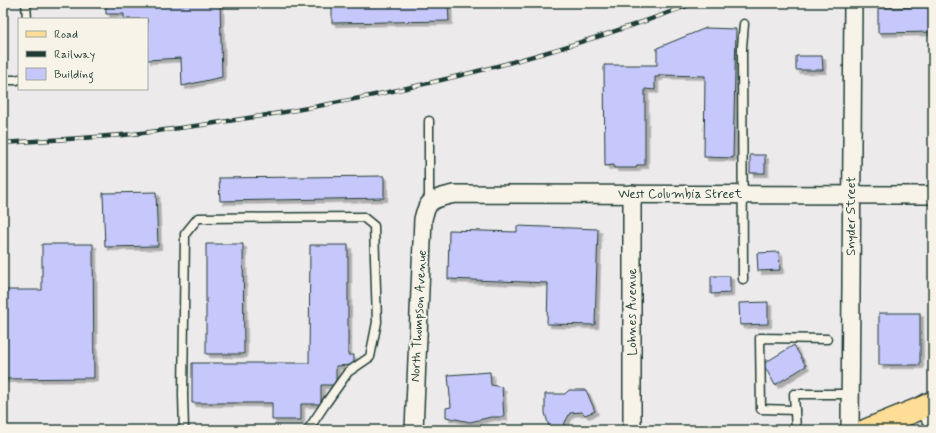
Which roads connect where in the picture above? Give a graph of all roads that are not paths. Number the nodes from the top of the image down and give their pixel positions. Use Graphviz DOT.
graph roads {
  1 [pos="26,3"];
  2 [pos="853,3"];
  3 [pos="27,18"];
  4 [pos="744,24"];
  5 [pos="3,80"];
  6 [pos="18,80"];
  7 [pos="429,121"];
  8 [pos="632,194"];
  9 [pos="742,194"];
  10 [pos="852,195"];
  11 [pos="933,195"];
  12 [pos="429,203"];
  13 [pos="743,279"];
  14 [pos="827,340"];
  15 [pos="850,394"];
  16 [pos="795,410"];
  17 [pos="930,411"];
  18 [pos="184,430"];
  19 [pos="308,430"];
  20 [pos="414,430"];
  21 [pos="632,430"];
  22 [pos="796,430"];
  23 [pos="850,430"];
  24 [pos="867,430"];
  1 -- 3 [label="lane"];
  2 -- 10 [label="street, Snyder Street"];
  4 -- 9 [label="lane"];
  5 -- 6 [label="lane"];
  7 -- 12 [label="lane"];
  8 -- 9 [label="street, West Columbia Street"];
  8 -- 12 [label="street, West Columbia Street"];
  8 -- 21 [label="street, Lohnes Avenue"];
  9 -- 10 [label="street, West Columbia Street"];
  9 -- 13 [label="lane"];
  10 -- 11 [label="street, West Columbia Street"];
  10 -- 15 [label="street, Snyder Street"];
  12 -- 20 [label="street, North Thompson Avenue"];
  14 -- 16 [label="lane"];
  15 -- 16 [label="lane"];
  15 -- 23 [label="street, Snyder Street"];
  16 -- 22 [label="lane"];
  17 -- 24 [label="main road"];
  18 -- 19 [label="lane"];
}
